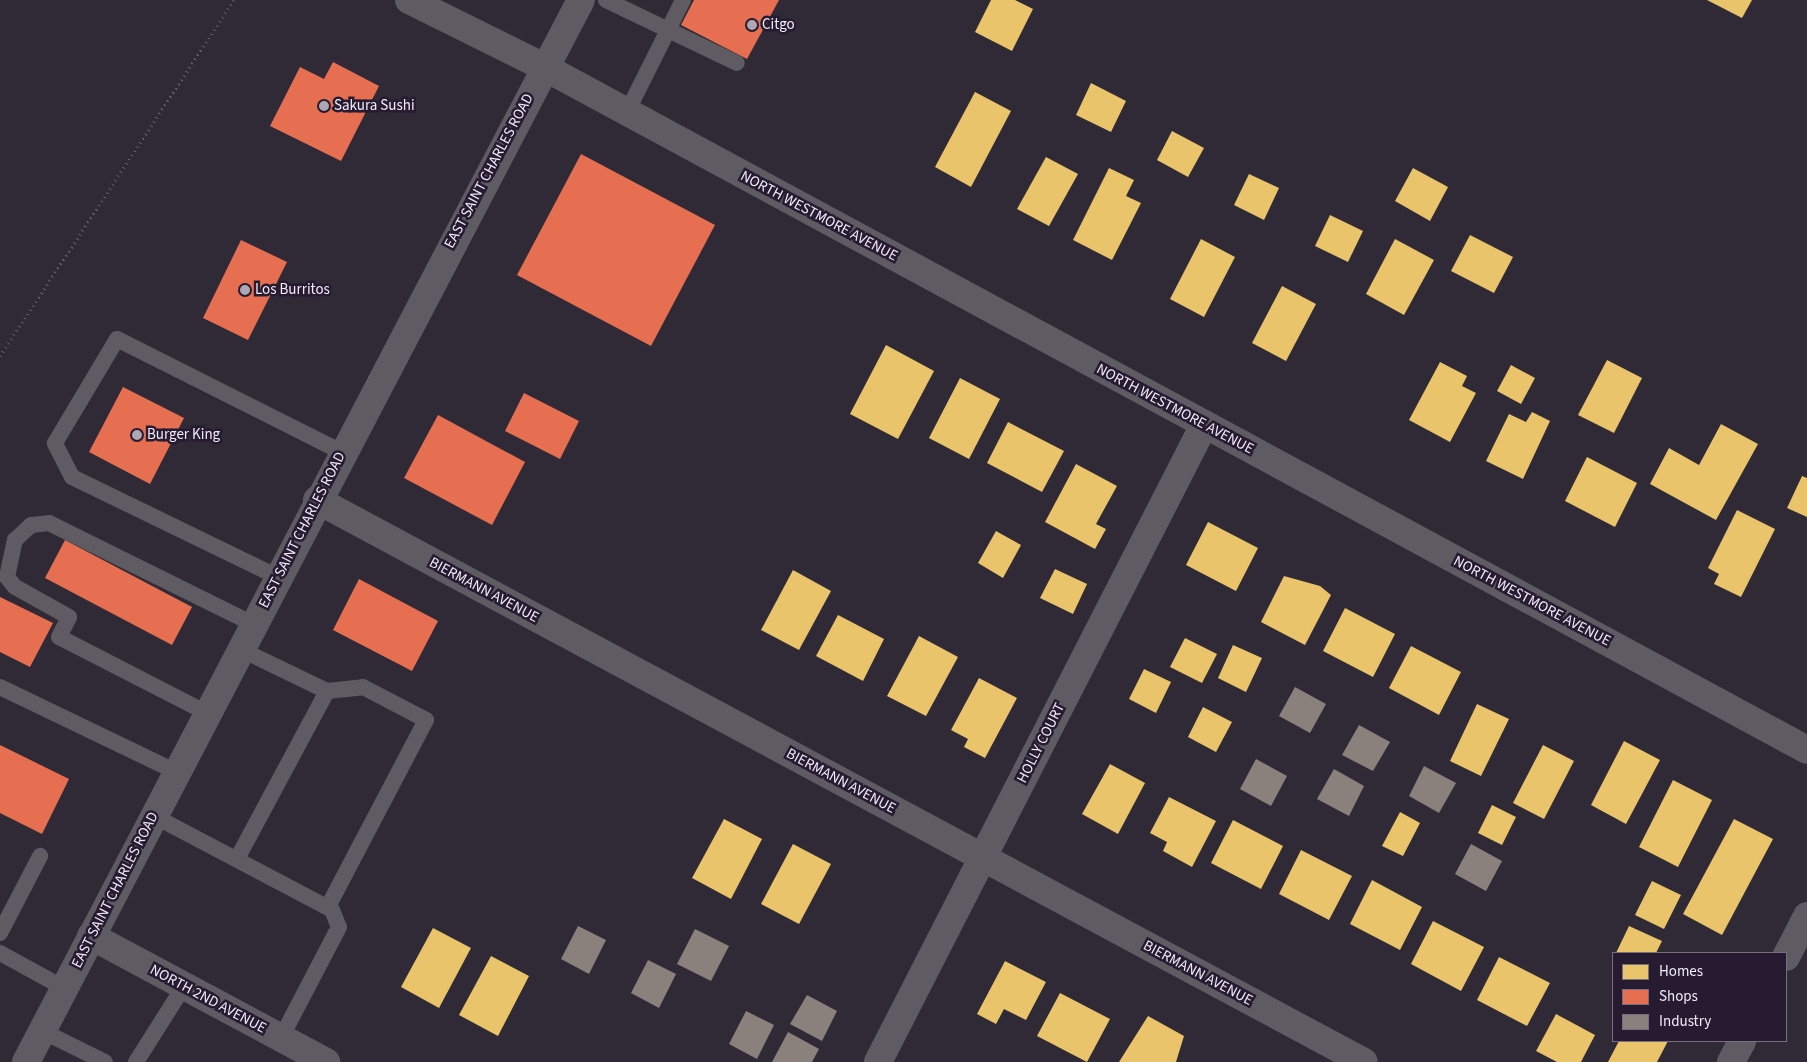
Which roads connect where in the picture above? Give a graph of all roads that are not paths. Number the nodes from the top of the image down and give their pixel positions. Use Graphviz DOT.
graph roads {
  1 [pos="408,0"];
  2 [pos="581,0"];
  3 [pos="606,0"];
  4 [pos="684,0"];
  5 [pos="668,31"];
  6 [pos="737,63"];
  7 [pos="544,67"];
  8 [pos="626,112"];
  9 [pos="1204,425"];
  10 [pos="342,452"];
  11 [pos="317,500"];
  12 [pos="278,577"];
  13 [pos="253,624"];
  14 [pos="240,649"];
  15 [pos="0,687"];
  16 [pos="327,691"];
  17 [pos="207,713"];
  18 [pos="1807,750"];
  19 [pos="176,772"];
  20 [pos="154,816"];
  21 [pos="40,856"];
  22 [pos="983,858"];
  23 [pos="237,860"];
  24 [pos="328,907"];
  25 [pos="1807,916"];
  26 [pos="0,933"];
  27 [pos="91,936"];
  28 [pos="0,953"];
  29 [pos="1787,955"];
  30 [pos="184,986"];
  31 [pos="64,988"];
  32 [pos="42,1031"];
  33 [pos="281,1038"];
  34 [pos="1741,1042"];
  35 [pos="26,1062"];
  36 [pos="105,1062"];
  37 [pos="136,1062"];
  38 [pos="326,1062"];
  39 [pos="878,1062"];
  40 [pos="1364,1062"];
  41 [pos="1731,1062"];
  1 -- 7 [label="street, NORTH WESTMORE AVENUE"];
  2 -- 7 [label="street, EAST SAINT CHARLES ROAD"];
  3 -- 5 [label="lane"];
  4 -- 5 [label="lane"];
  5 -- 6 [label="lane"];
  5 -- 8 [label="lane"];
  7 -- 8 [label="street, NORTH WESTMORE AVENUE"];
  7 -- 10 [label="street, EAST SAINT CHARLES ROAD"];
  8 -- 9 [label="street, NORTH WESTMORE AVENUE"];
  9 -- 18 [label="street, NORTH WESTMORE AVENUE"];
  9 -- 22 [label="street, HOLLY COURT"];
  10 -- 11 [label="street, EAST SAINT CHARLES ROAD"];
  10 -- 12 [label="lane"];
  11 -- 12 [label="street, EAST SAINT CHARLES ROAD"];
  11 -- 22 [label="street, BIERMANN AVENUE"];
  12 -- 13 [label="street, EAST SAINT CHARLES ROAD"];
  13 -- 14 [label="street, EAST SAINT CHARLES ROAD"];
  13 -- 17 [label="lane"];
  14 -- 16 [label="lane"];
  14 -- 17 [label="street, EAST SAINT CHARLES ROAD"];
  15 -- 19 [label="lane"];
  16 -- 23 [label="lane"];
  16 -- 24 [label="lane"];
  17 -- 19 [label="street, EAST SAINT CHARLES ROAD"];
  19 -- 20 [label="street, EAST SAINT CHARLES ROAD"];
  20 -- 23 [label="lane"];
  20 -- 27 [label="street, EAST SAINT CHARLES ROAD"];
  21 -- 26 [label="lane"];
  22 -- 39 [label="street, HOLLY COURT"];
  22 -- 40 [label="street, BIERMANN AVENUE"];
  23 -- 24 [label="lane"];
  24 -- 33 [label="lane"];
  25 -- 29 [label="street"];
  27 -- 30 [label="street, NORTH 2ND AVENUE"];
  27 -- 31 [label="street, EAST SAINT CHARLES ROAD"];
  28 -- 31 [label="lane"];
  30 -- 33 [label="street, NORTH 2ND AVENUE"];
  30 -- 37 [label="lane"];
  31 -- 32 [label="street, EAST SAINT CHARLES ROAD"];
  32 -- 35 [label="street, EAST SAINT CHARLES ROAD"];
  32 -- 36 [label="lane"];
  33 -- 38 [label="street, NORTH 2ND AVENUE"];
  34 -- 41 [label="street"];
}
